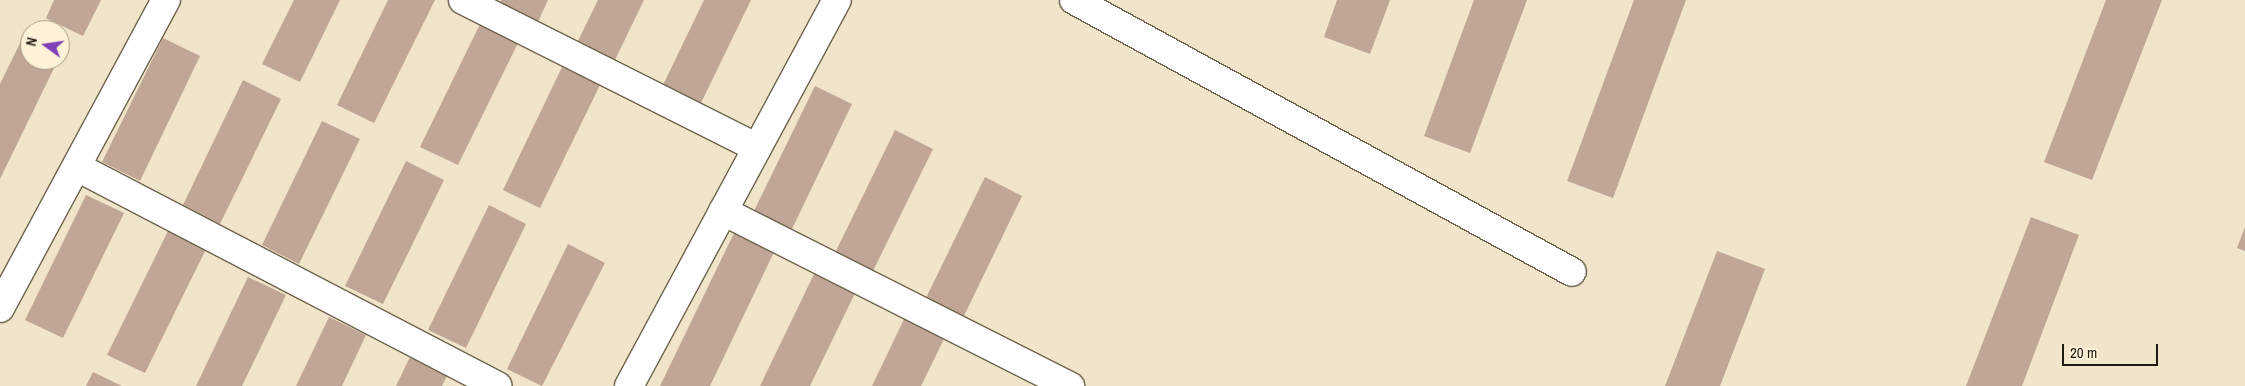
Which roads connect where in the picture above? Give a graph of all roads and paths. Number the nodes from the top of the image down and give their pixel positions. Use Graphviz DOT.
graph roads {
  1 [pos="166,0"];
  2 [pos="463,0"];
  3 [pos="837,0"];
  4 [pos="1074,0"];
  5 [pos="758,148"];
  6 [pos="77,168"];
  7 [pos="724,211"];
  8 [pos="1572,272"];
  9 [pos="0,308"];
  10 [pos="498,386"];
  11 [pos="629,386"];
  12 [pos="1070,386"];
  1 -- 6 [label="street"];
  2 -- 5 [label="street"];
  3 -- 5 [label="street"];
  4 -- 8 [label="street"];
  5 -- 7 [label="street"];
  6 -- 9 [label="street"];
  6 -- 10 [label="street"];
  7 -- 11 [label="street"];
  7 -- 12 [label="street"];
}
